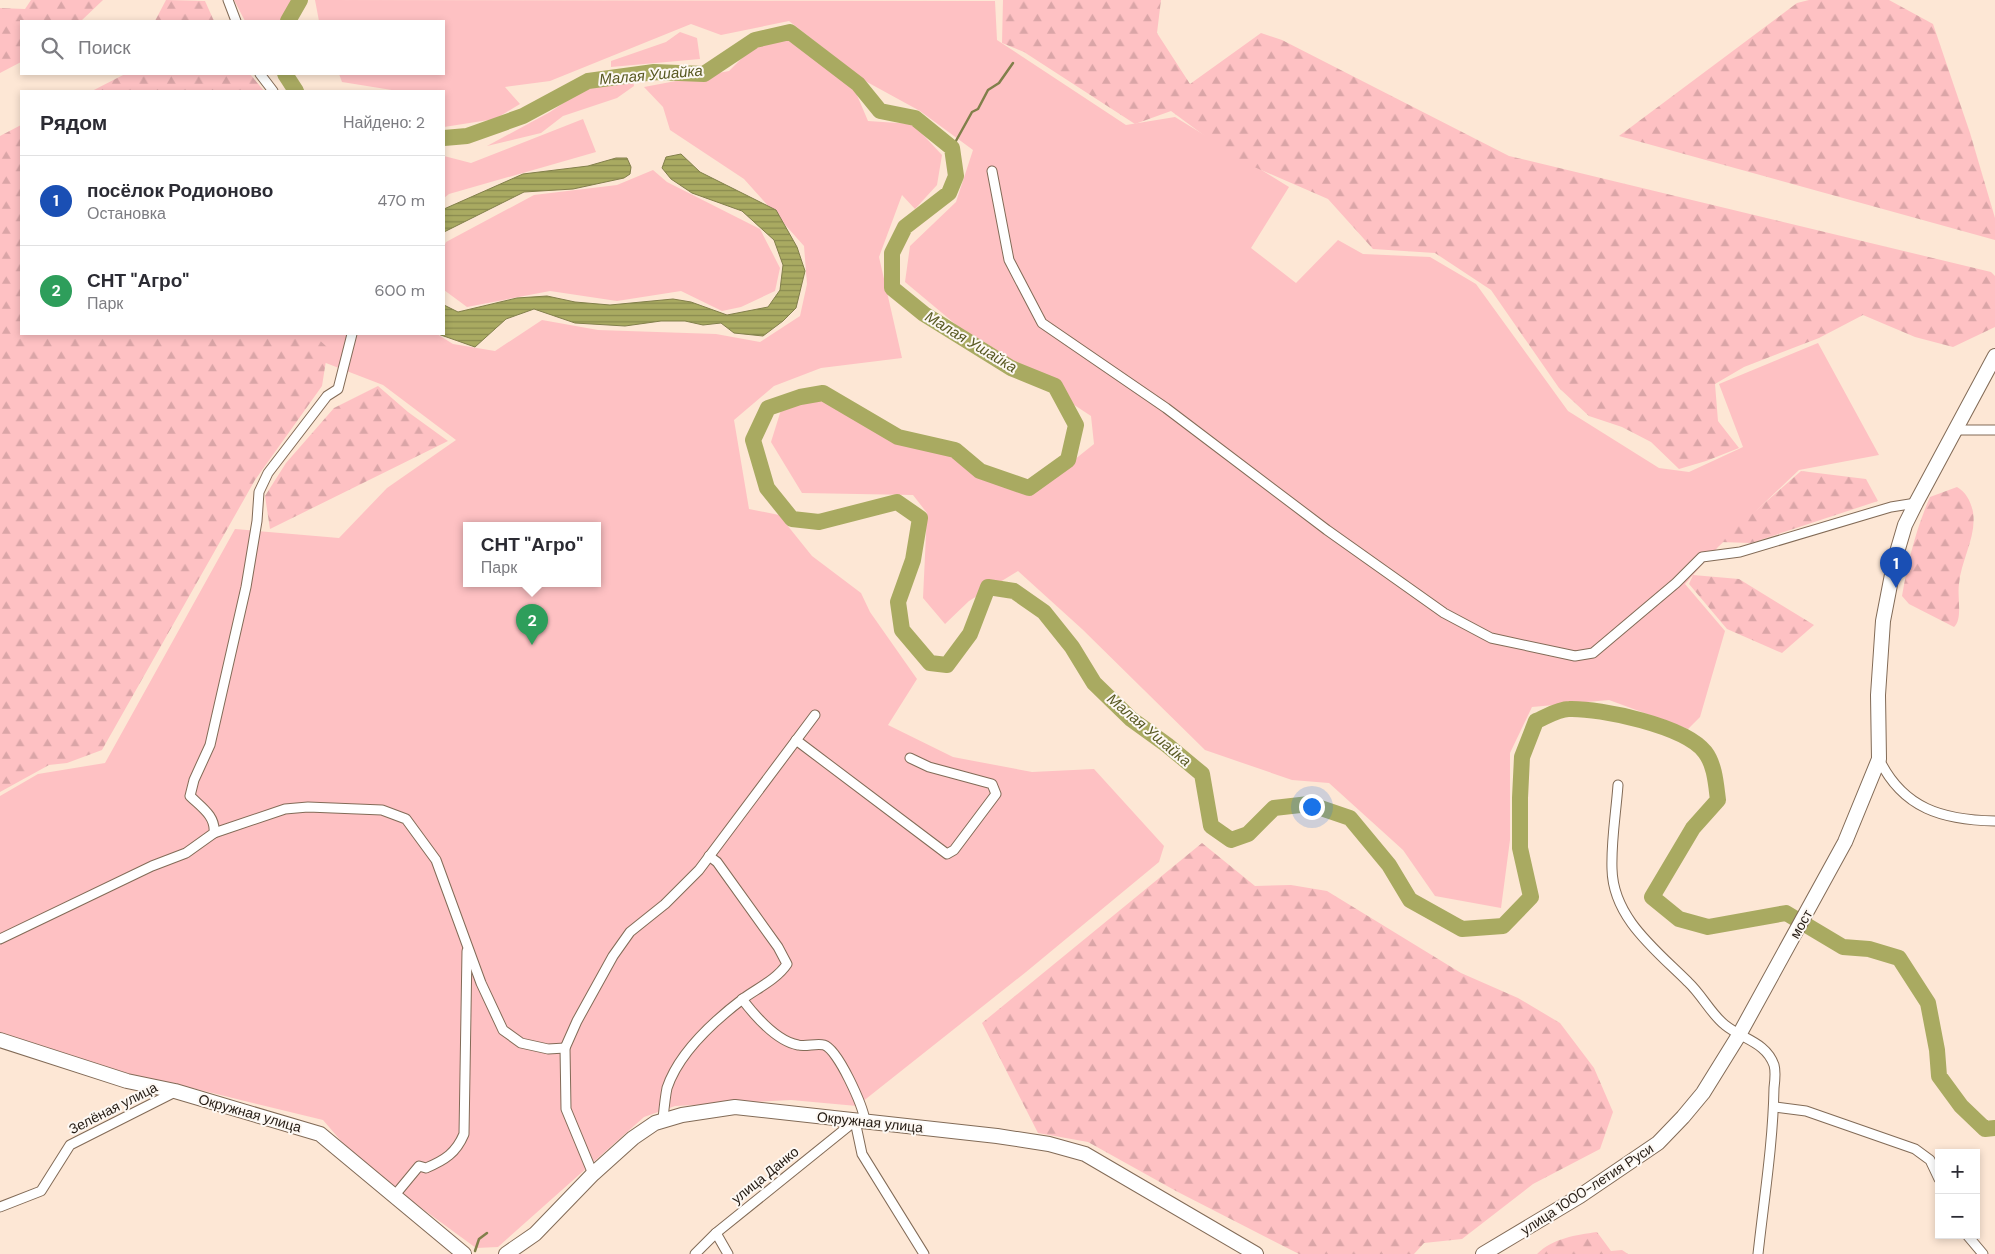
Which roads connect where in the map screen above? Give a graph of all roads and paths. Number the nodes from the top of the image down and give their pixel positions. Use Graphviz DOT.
graph roads {
  1 [pos="228,0"];
  2 [pos="236,20"];
  3 [pos="261,75"];
  4 [pos="272,90"];
  5 [pos="992,170"];
  6 [pos="352,335"];
  7 [pos="1995,356"];
  8 [pos="1956,430"];
  9 [pos="1995,430"];
  10 [pos="1916,503"];
  11 [pos="815,715"];
  12 [pos="796,740"];
  13 [pos="910,758"];
  14 [pos="1879,759"];
  15 [pos="1618,785"];
  16 [pos="1995,821"];
  17 [pos="214,833"];
  18 [pos="709,856"];
  19 [pos="0,939"];
  20 [pos="466,941"];
  21 [pos="742,999"];
  22 [pos="1739,1035"];
  23 [pos="0,1040"];
  24 [pos="565,1048"];
  25 [pos="175,1092"];
  26 [pos="1775,1107"];
  27 [pos="663,1119"];
  28 [pos="860,1121"];
  29 [pos="1935,1171"];
  30 [pos="593,1174"];
  31 [pos="395,1195"];
  32 [pos="0,1208"];
  33 [pos="716,1233"];
  34 [pos="1970,1239"];
  35 [pos="464,1254"];
  36 [pos="506,1254"];
  37 [pos="695,1254"];
  38 [pos="728,1254"];
  39 [pos="924,1254"];
  40 [pos="1256,1254"];
  41 [pos="1483,1254"];
  42 [pos="1758,1254"];
  43 [pos="1983,1254"];
  1 -- 2 [label="street"];
  3 -- 4 [label="street"];
  5 -- 10 [label="street"];
  6 -- 17 [label="street"];
  7 -- 8 [label="street"];
  8 -- 9 [label="street"];
  8 -- 10 [label="street"];
  10 -- 14 [label="street"];
  11 -- 12 [label="street"];
  12 -- 13 [label="street"];
  12 -- 18 [label="street"];
  14 -- 16 [label="street"];
  14 -- 22 [label="street, мост"];
  15 -- 22 [label="street"];
  17 -- 19 [label="street"];
  17 -- 20 [label="street"];
  18 -- 21 [label="street"];
  18 -- 24 [label="street"];
  20 -- 24 [label="street"];
  20 -- 31 [label="street"];
  21 -- 27 [label="street"];
  21 -- 28 [label="street"];
  22 -- 26 [label="street"];
  22 -- 41 [label="street, улица 1000-летия Руси"];
  23 -- 25 [label="street, Окружная улица"];
  24 -- 30 [label="street"];
  25 -- 31 [label="street, Окружная улица"];
  25 -- 32 [label="street, Зелёная улица"];
  26 -- 29 [label="street"];
  26 -- 42 [label="street"];
  27 -- 28 [label="street, Окружная улица"];
  27 -- 30 [label="street, Окружная улица"];
  28 -- 33 [label="street, улица Данко"];
  28 -- 39 [label="street"];
  28 -- 40 [label="street, Окружная улица"];
  30 -- 36 [label="street, Окружная улица"];
  31 -- 35 [label="street, Окружная улица"];
  33 -- 37 [label="street, улица Данко"];
  33 -- 38 [label="street"];
  34 -- 43 [label="street"];
}
